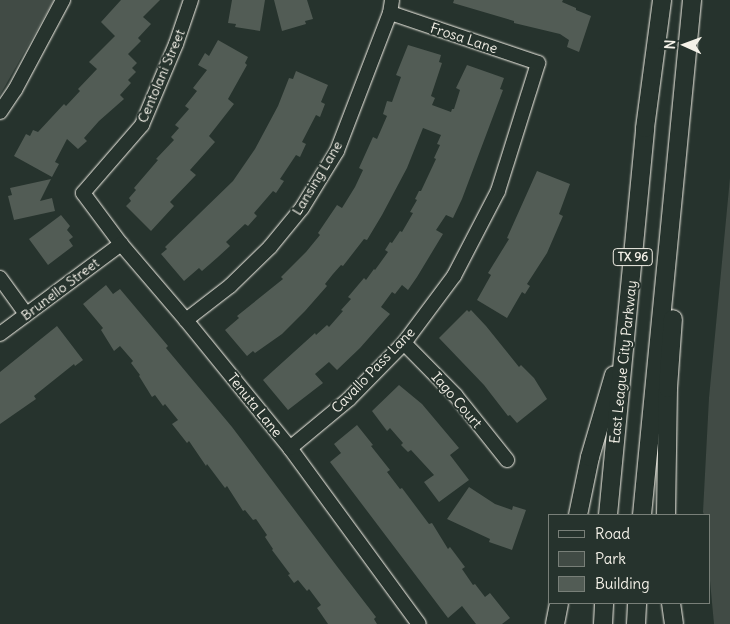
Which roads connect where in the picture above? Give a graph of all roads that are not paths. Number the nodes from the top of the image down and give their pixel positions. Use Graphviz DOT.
graph roads {
  1 [pos="63,0"];
  2 [pos="192,0"];
  3 [pos="662,0"];
  4 [pos="692,0"];
  5 [pos="391,7"];
  6 [pos="538,63"];
  7 [pos="682,110"];
  8 [pos="0,112"];
  9 [pos="84,193"];
  10 [pos="121,244"];
  11 [pos="0,278"];
  12 [pos="26,314"];
  13 [pos="186,320"];
  14 [pos="0,334"];
  15 [pos="626,334"];
  16 [pos="404,343"];
  17 [pos="290,448"];
  18 [pos="507,460"];
  19 [pos="578,514"];
  20 [pos="608,514"];
  21 [pos="642,514"];
  22 [pos="666,514"];
  23 [pos="559,604"];
  24 [pos="604,604"];
  25 [pos="637,604"];
  26 [pos="671,604"];
  27 [pos="419,624"];
  28 [pos="555,624"];
  29 [pos="603,624"];
  30 [pos="636,624"];
  31 [pos="674,624"];
  1 -- 8 [label="street"];
  2 -- 9 [label="street, Centolani Street"];
  3 -- 15 [label="main road, East League City Parkway / TX 96"];
  4 -- 7 [label="main road, TX 96"];
  5 -- 6 [label="street, Frosa Lane"];
  5 -- 13 [label="street, Lansing Lane"];
  6 -- 16 [label="street, Cavallo Pass Lane"];
  7 -- 21 [label="main road, TX 96"];
  7 -- 22 [label="main road"];
  9 -- 10 [label="street, Tenuta Lane"];
  10 -- 12 [label="street, Brunello Street"];
  10 -- 13 [label="street, Tenuta Lane"];
  11 -- 12 [label="street"];
  12 -- 14 [label="street, Brunello Street"];
  13 -- 17 [label="street, Tenuta Lane"];
  15 -- 19 [label="main road"];
  15 -- 20 [label="main road, East League City Parkway / TX 96"];
  16 -- 17 [label="street, Cavallo Pass Lane"];
  16 -- 18 [label="street, Iago Court"];
  17 -- 27 [label="street, Tenuta Lane"];
  23 -- 28 [label="main road"];
  24 -- 29 [label="main road"];
  25 -- 30 [label="main road"];
  26 -- 31 [label="main road"];
}
